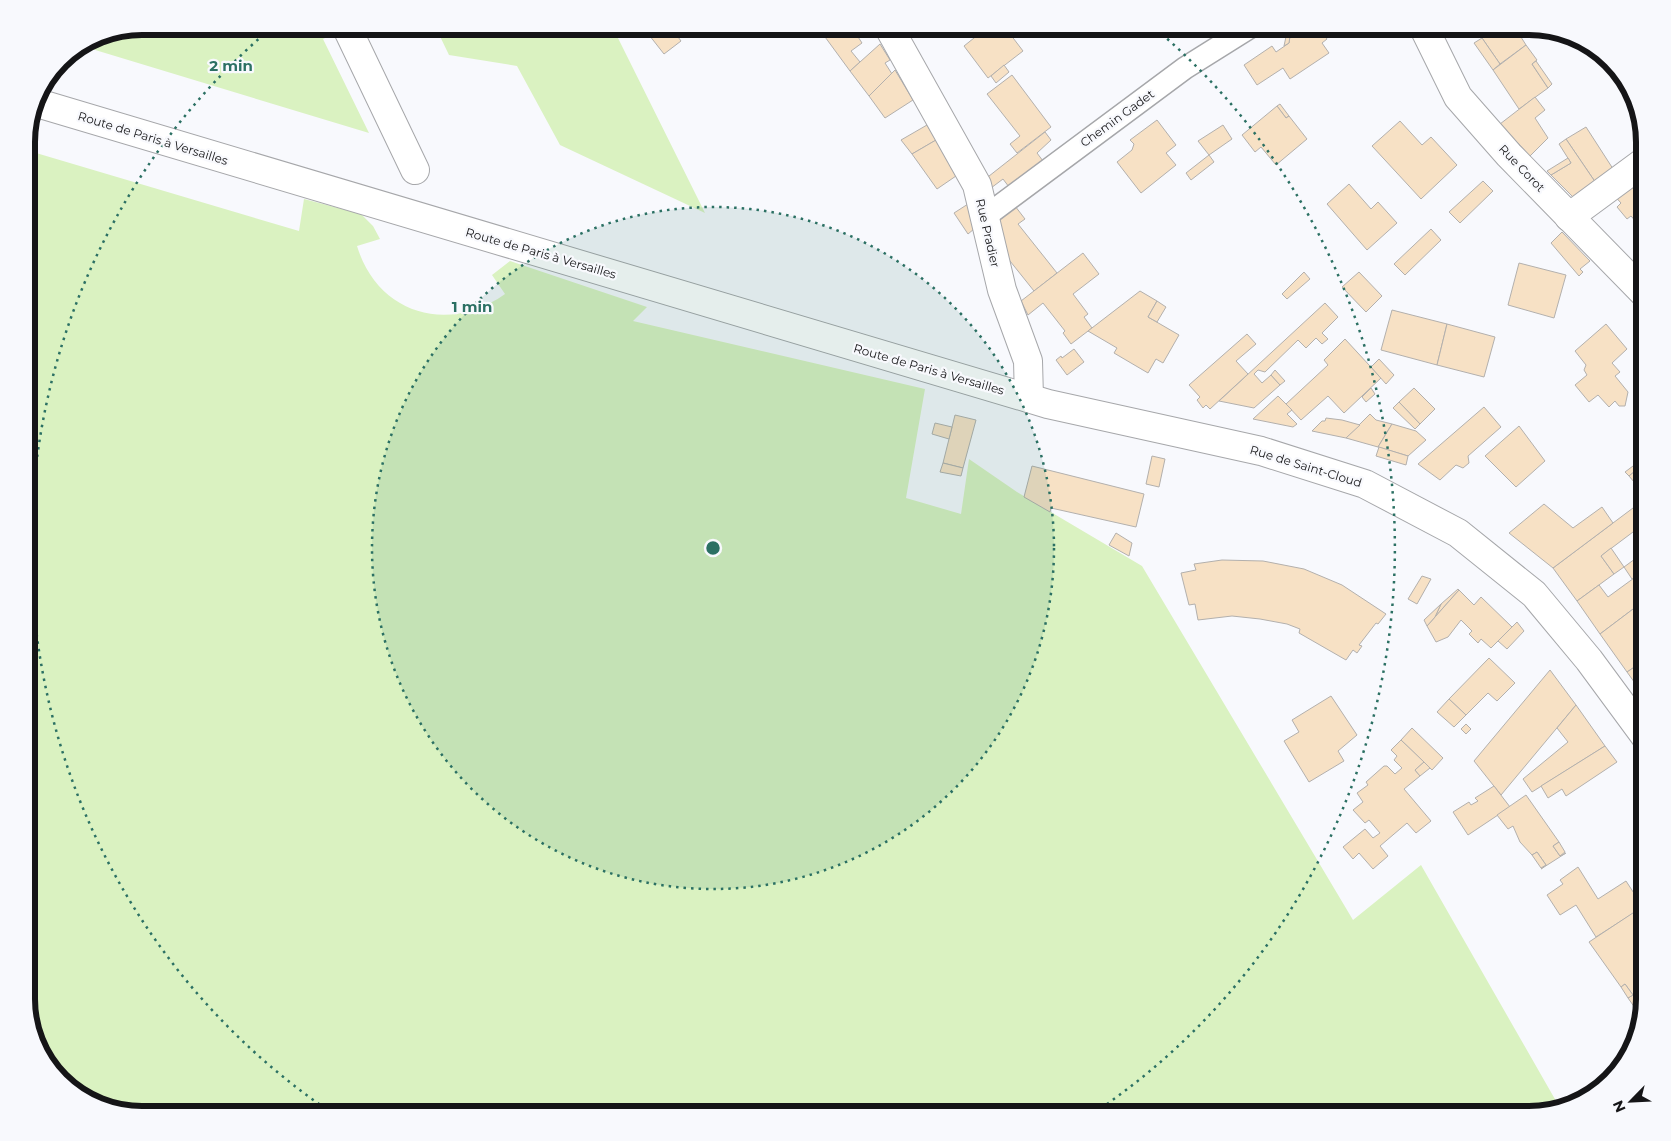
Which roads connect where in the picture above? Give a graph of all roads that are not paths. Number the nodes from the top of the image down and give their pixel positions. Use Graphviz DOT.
graph roads {
  1 [pos="350,35"];
  2 [pos="893,35"];
  3 [pos="1238,35"];
  4 [pos="1427,35"];
  5 [pos="42,104"];
  6 [pos="1636,168"];
  7 [pos="415,170"];
  8 [pos="986,216"];
  9 [pos="1570,217"];
  10 [pos="1636,285"];
  11 [pos="1039,401"];
  12 [pos="1636,724"];
  1 -- 7 [label="main road"];
  2 -- 8 [label="main road, Rue Pradier"];
  3 -- 8 [label="street, Chemin Gadet"];
  4 -- 9 [label="main road, Rue Corot"];
  5 -- 11 [label="main road, Route de Paris à Versailles"];
  6 -- 9 [label="main road"];
  8 -- 11 [label="main road, Rue Pradier"];
  9 -- 10 [label="main road, Rue Corot"];
  11 -- 12 [label="main road, Rue de Saint-Cloud"];
}
